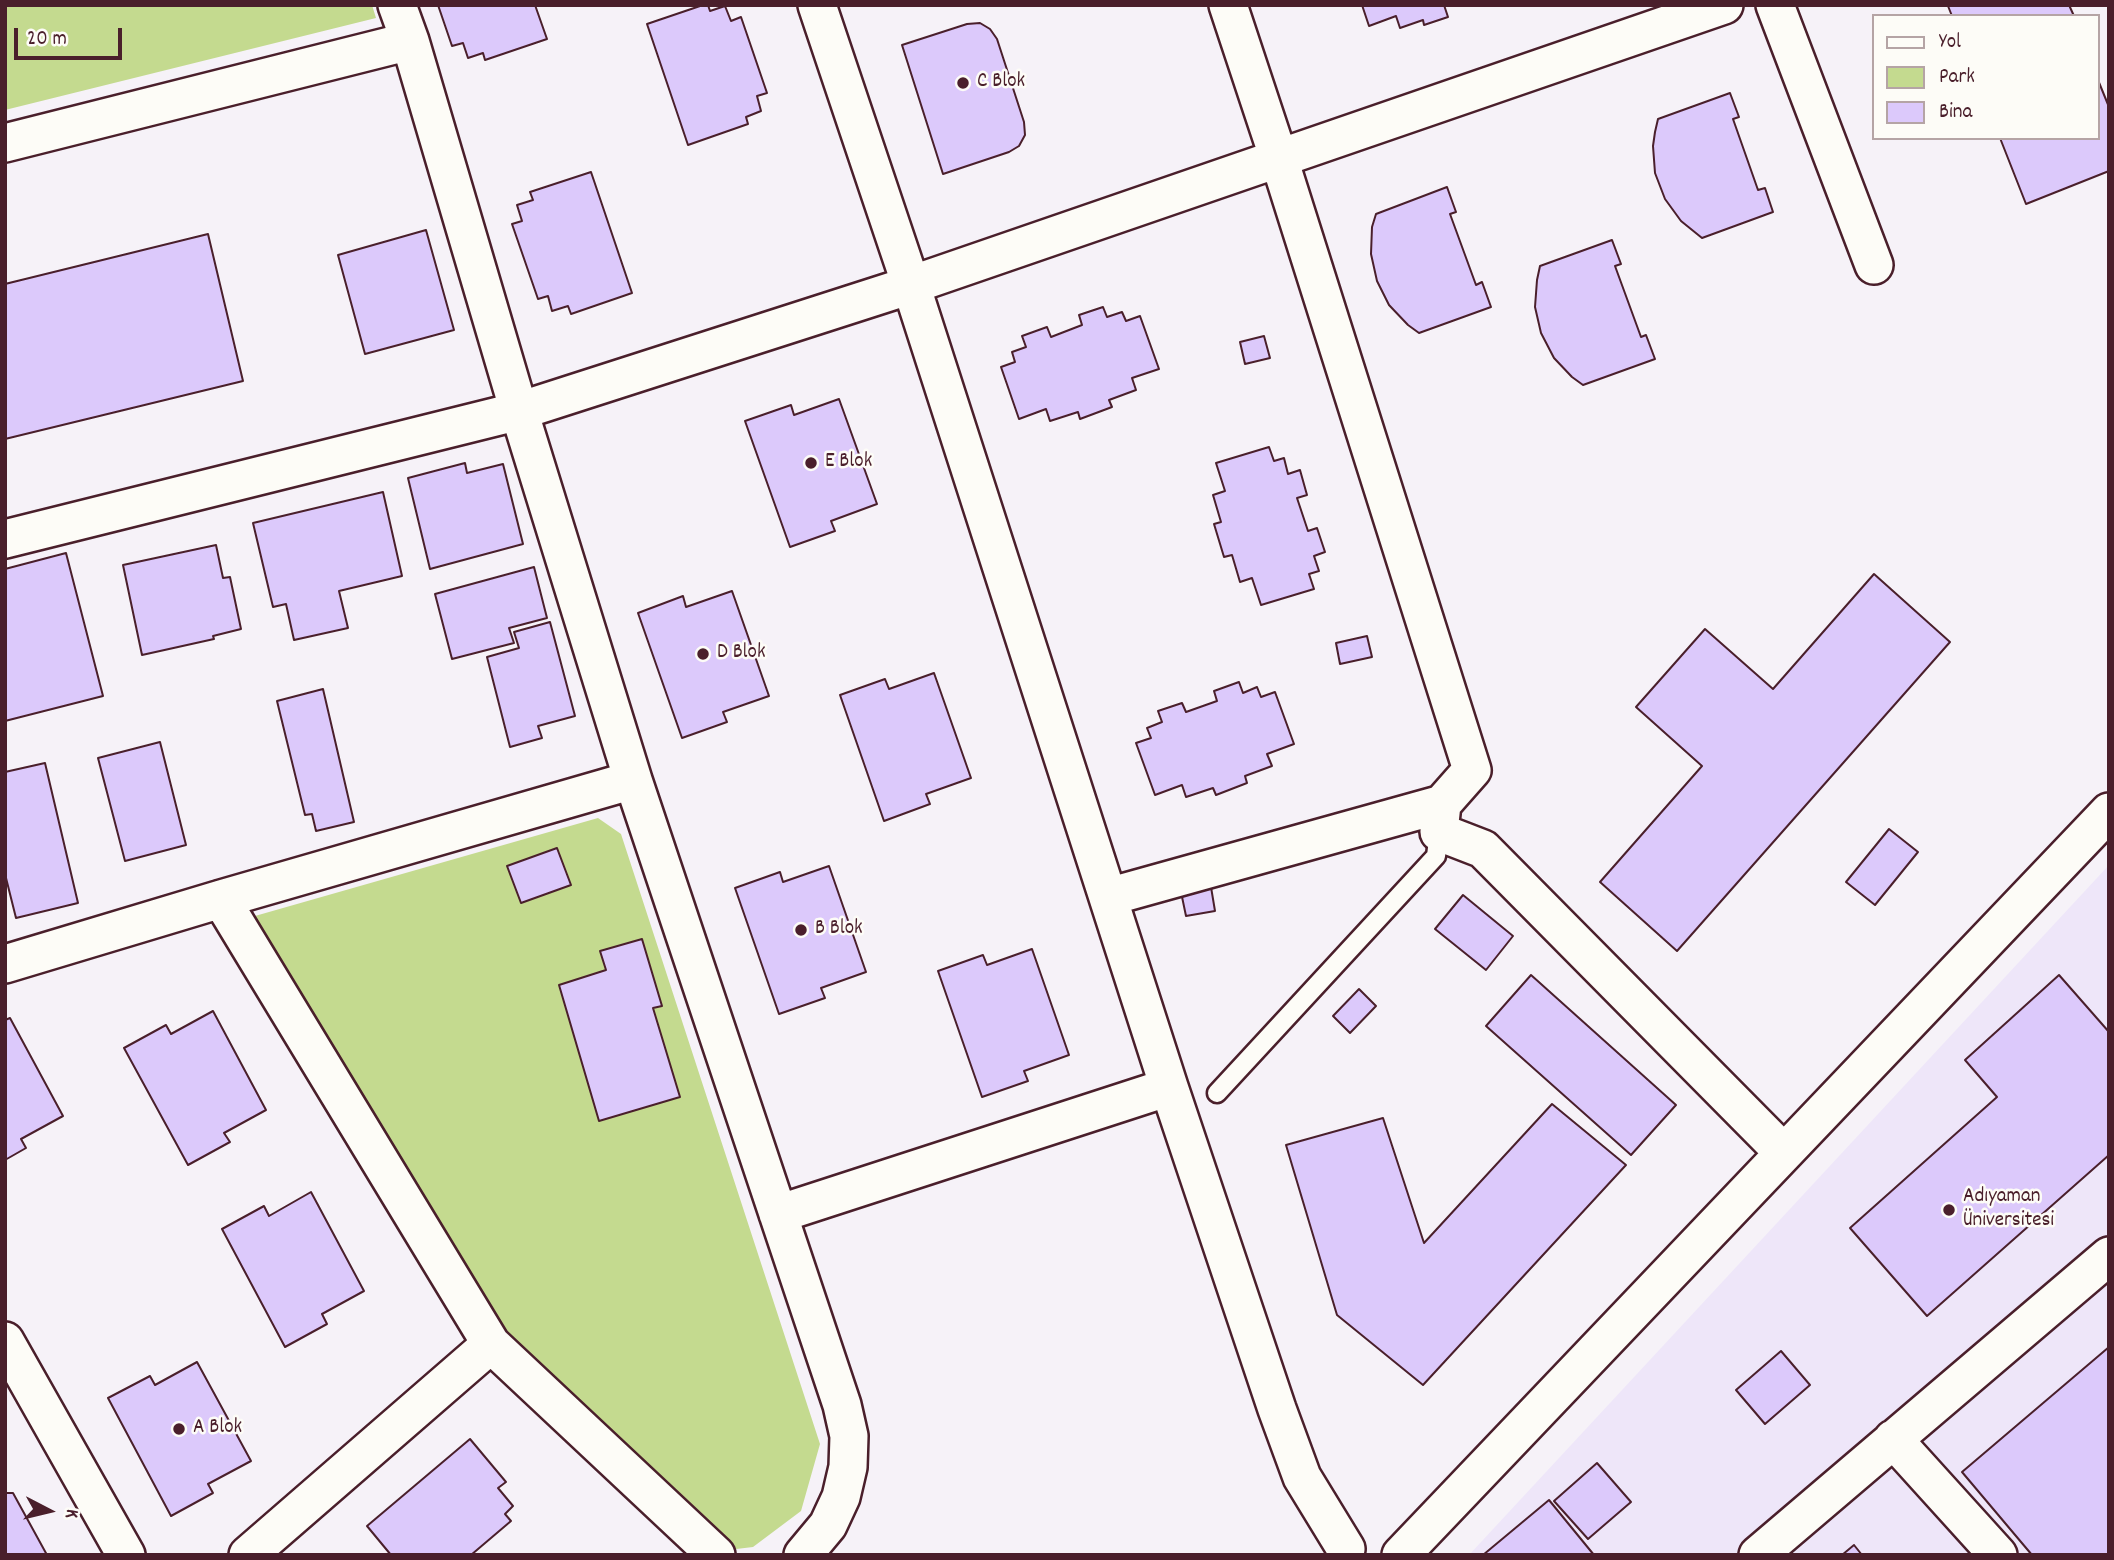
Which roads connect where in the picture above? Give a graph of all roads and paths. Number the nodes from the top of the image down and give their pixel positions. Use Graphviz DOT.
graph roads {
  1 [pos="397,5"];
  2 [pos="817,5"];
  3 [pos="1228,5"];
  4 [pos="1724,5"];
  5 [pos="1775,5"];
  6 [pos="410,41"];
  7 [pos="5,143"];
  8 [pos="1279,159"];
  9 [pos="1874,265"];
  10 [pos="911,285"];
  11 [pos="519,411"];
  12 [pos="5,539"];
  13 [pos="633,780"];
  14 [pos="2109,812"];
  15 [pos="1441,818"];
  16 [pos="1108,897"];
  17 [pos="221,899"];
  18 [pos="5,964"];
  19 [pos="1169,1087"];
  20 [pos="1217,1093"];
  21 [pos="1784,1153"];
  22 [pos="778,1214"];
  23 [pos="2109,1256"];
  24 [pos="5,1341"];
  25 [pos="491,1344"];
  26 [pos="1893,1439"];
  27 [pos="1347,1553"];
  28 [pos="126,1555"];
  29 [pos="248,1555"];
  30 [pos="716,1555"];
  31 [pos="803,1555"];
  32 [pos="1401,1555"];
  33 [pos="1758,1555"];
  34 [pos="1998,1555"];
  1 -- 6 [label="street"];
  2 -- 10 [label="street"];
  3 -- 8 [label="street"];
  4 -- 8 [label="street"];
  5 -- 9 [label="street"];
  6 -- 7 [label="street"];
  6 -- 11 [label="street"];
  8 -- 10 [label="street"];
  8 -- 15 [label="street"];
  10 -- 11 [label="street"];
  10 -- 16 [label="street"];
  11 -- 12 [label="street"];
  11 -- 13 [label="street"];
  13 -- 17 [label="street"];
  13 -- 22 [label="street"];
  14 -- 21 [label="street"];
  15 -- 16 [label="street"];
  15 -- 20 [label="lane"];
  15 -- 21 [label="street"];
  16 -- 19 [label="street"];
  17 -- 18 [label="street"];
  17 -- 25 [label="street"];
  19 -- 22 [label="street"];
  19 -- 27 [label="street"];
  21 -- 32 [label="street"];
  22 -- 31 [label="street"];
  23 -- 26 [label="street"];
  24 -- 28 [label="street"];
  25 -- 29 [label="street"];
  25 -- 30 [label="street"];
  26 -- 33 [label="street"];
  26 -- 34 [label="street"];
}
